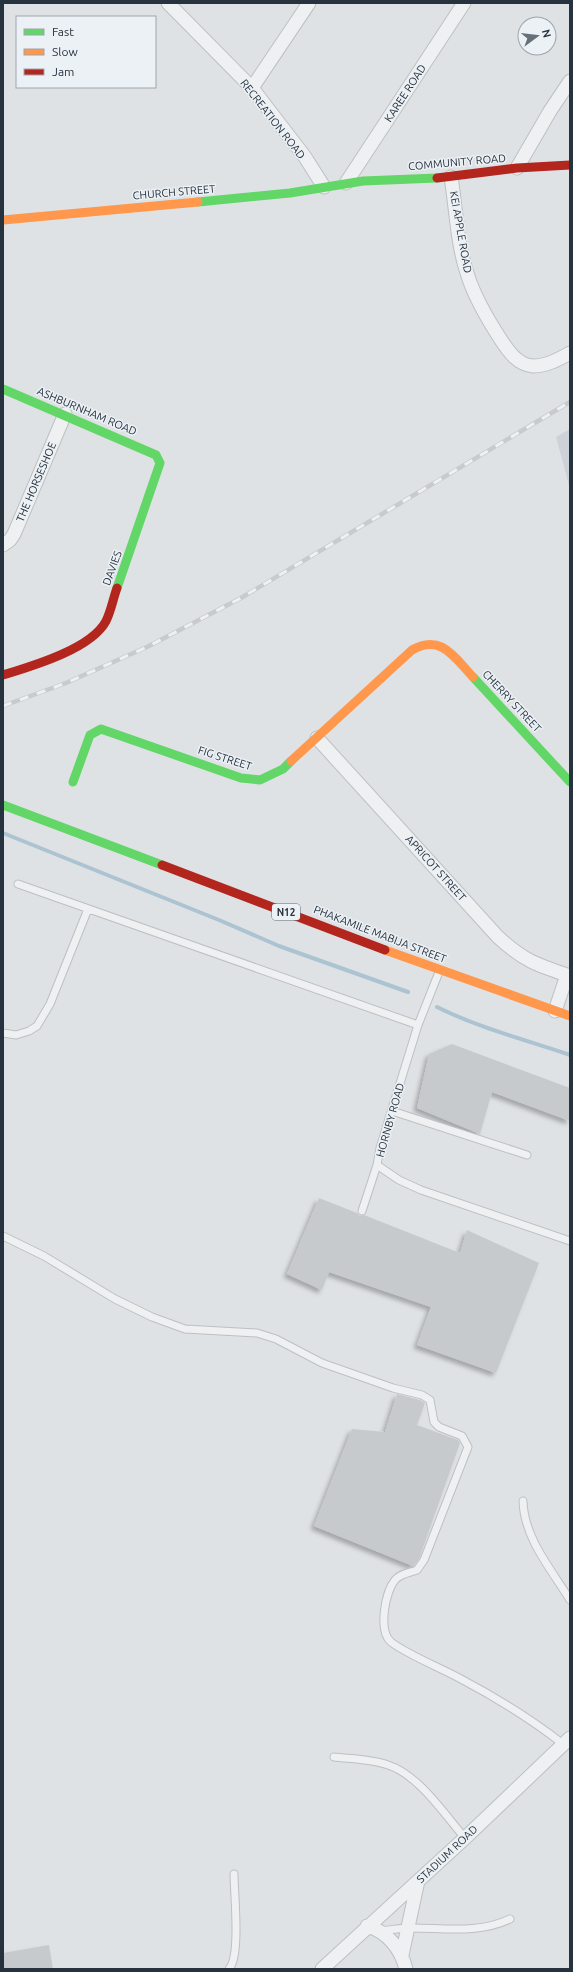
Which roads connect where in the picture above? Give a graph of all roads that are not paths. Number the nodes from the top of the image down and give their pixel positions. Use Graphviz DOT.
graph roads {
  1 [pos="168,3"];
  2 [pos="309,3"];
  3 [pos="464,3"];
  4 [pos="570,80"];
  5 [pos="252,88"];
  6 [pos="570,165"];
  7 [pos="517,168"];
  8 [pos="451,176"];
  9 [pos="346,183"];
  10 [pos="324,186"];
  11 [pos="3,220"];
  12 [pos="570,352"];
  13 [pos="3,389"];
  14 [pos="65,414"];
  15 [pos="159,459"];
  16 [pos="3,545"];
  17 [pos="432,643"];
  18 [pos="3,675"];
  19 [pos="317,738"];
  20 [pos="73,782"];
  21 [pos="570,782"];
  22 [pos="3,805"];
  23 [pos="18,884"];
  24 [pos="88,909"];
  25 [pos="439,970"];
  26 [pos="569,976"];
  27 [pos="555,1011"];
  28 [pos="570,1016"];
  29 [pos="418,1025"];
  30 [pos="3,1032"];
  31 [pos="392,1111"];
  32 [pos="527,1155"];
  33 [pos="377,1165"];
  34 [pos="362,1211"];
  35 [pos="3,1236"];
  36 [pos="570,1241"];
  37 [pos="523,1500"];
  38 [pos="570,1600"];
  39 [pos="567,1740"];
  40 [pos="334,1757"];
  41 [pos="465,1838"];
  42 [pos="234,1874"];
  43 [pos="418,1881"];
  44 [pos="510,1919"];
  45 [pos="409,1928"];
  46 [pos="372,1929"];
  47 [pos="402,1955"];
  48 [pos="229,1969"];
  49 [pos="322,1969"];
  50 [pos="406,1969"];
  1 -- 5 [label="street, RECREATION ROAD"];
  2 -- 5 [label="street"];
  3 -- 9 [label="street, KAREE ROAD"];
  4 -- 7 [label="street"];
  5 -- 10 [label="street, RECREATION ROAD"];
  6 -- 7 [label="main road, COMMUNITY ROAD"];
  7 -- 8 [label="main road, COMMUNITY ROAD"];
  8 -- 9 [label="main road, COMMUNITY ROAD"];
  8 -- 12 [label="street, KEI APPLE ROAD"];
  9 -- 10 [label="main road, CHURCH STREET"];
  10 -- 11 [label="main road, CHURCH STREET"];
  13 -- 14 [label="main road, ASHBURNHAM ROAD"];
  14 -- 15 [label="main road, ASHBURNHAM ROAD"];
  14 -- 16 [label="street, THE HORSESHOE"];
  15 -- 18 [label="main road, DAVIES"];
  17 -- 19 [label="main road, FIG STREET"];
  17 -- 21 [label="main road, CHERRY STREET"];
  19 -- 20 [label="main road, FIG STREET"];
  19 -- 26 [label="street, APRICOT STREET"];
  22 -- 25 [label="main road, PHAKAMILE MABIJA STREET / N12"];
  23 -- 24 [label="lane"];
  24 -- 29 [label="lane"];
  24 -- 30 [label="lane"];
  25 -- 27 [label="main road, PHAKAMILE MABIJA STREET / N12"];
  25 -- 29 [label="lane, HORNBY ROAD"];
  26 -- 27 [label="street"];
  27 -- 28 [label="main road, PHAKAMILE MABIJA STREET / N12"];
  29 -- 31 [label="lane, HORNBY ROAD"];
  31 -- 32 [label="lane"];
  31 -- 33 [label="lane, HORNBY ROAD"];
  33 -- 34 [label="lane"];
  33 -- 36 [label="lane, HORNBY ROAD"];
  35 -- 39 [label="lane"];
  37 -- 38 [label="lane"];
  39 -- 41 [label="street, STADIUM ROAD"];
  40 -- 41 [label="lane"];
  41 -- 43 [label="street, STADIUM ROAD"];
  42 -- 48 [label="lane"];
  43 -- 45 [label="street"];
  43 -- 46 [label="street, STADIUM ROAD"];
  44 -- 45 [label="lane"];
  45 -- 46 [label="lane"];
  45 -- 47 [label="street"];
  46 -- 47 [label="street"];
  46 -- 49 [label="street, STADIUM ROAD"];
  47 -- 50 [label="street"];
}
